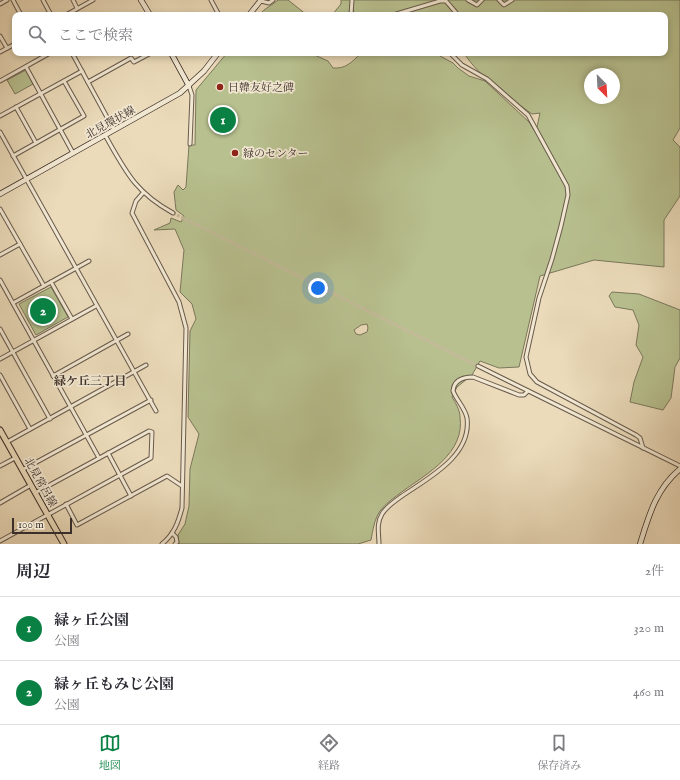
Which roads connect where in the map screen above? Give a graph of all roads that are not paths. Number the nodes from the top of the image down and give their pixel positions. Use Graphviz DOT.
graph roads {
  1 [pos="7,0"];
  2 [pos="13,0"];
  3 [pos="42,0"];
  4 [pos="73,0"];
  5 [pos="92,0"];
  6 [pos="141,0"];
  7 [pos="211,0"];
  8 [pos="273,0"];
  9 [pos="352,0"];
  10 [pos="468,0"];
  11 [pos="482,0"];
  12 [pos="499,0"];
  13 [pos="512,0"];
  14 [pos="261,1"];
  15 [pos="446,1"];
  16 [pos="0,4"];
  17 [pos="77,8"];
  18 [pos="19,12"];
  19 [pos="49,12"];
  20 [pos="71,12"];
  21 [pos="148,12"];
  22 [pos="217,12"];
  23 [pos="252,12"];
  24 [pos="351,12"];
  25 [pos="402,12"];
  26 [pos="455,12"];
  27 [pos="0,36"];
  28 [pos="12,46"];
  29 [pos="7,48"];
  30 [pos="0,52"];
  31 [pos="44,56"];
  32 [pos="74,56"];
  33 [pos="145,56"];
  34 [pos="173,56"];
  35 [pos="215,56"];
  36 [pos="453,56"];
  37 [pos="26,66"];
  38 [pos="82,71"];
  39 [pos="0,81"];
  40 [pos="64,81"];
  41 [pos="88,82"];
  42 [pos="189,86"];
  43 [pos="41,94"];
  44 [pos="16,107"];
  45 [pos="0,116"];
  46 [pos="60,129"];
  47 [pos="114,130"];
  48 [pos="0,132"];
  49 [pos="105,135"];
  50 [pos="36,143"];
  51 [pos="190,144"];
  52 [pos="73,153"];
  53 [pos="13,156"];
  54 [pos="26,179"];
  55 [pos="0,194"];
  56 [pos="143,194"];
  57 [pos="0,209"];
  58 [pos="173,213"];
  59 [pos="20,244"];
  60 [pos="0,254"];
  61 [pos="89,261"];
  62 [pos="76,269"];
  63 [pos="0,280"];
  64 [pos="51,282"];
  65 [pos="44,286"];
  66 [pos="13,303"];
  67 [pos="96,306"];
  68 [pos="72,319"];
  69 [pos="0,329"];
  70 [pos="128,334"];
  71 [pos="33,340"];
  72 [pos="117,340"];
  73 [pos="13,352"];
  74 [pos="0,359"];
  75 [pos="146,365"];
  76 [pos="478,366"];
  77 [pos="134,372"];
  78 [pos="0,375"];
  79 [pos="53,376"];
  80 [pos="528,391"];
  81 [pos="150,400"];
  82 [pos="71,407"];
  83 [pos="156,411"];
  84 [pos="50,419"];
  85 [pos="30,429"];
  86 [pos="0,430"];
  87 [pos="86,435"];
  88 [pos="7,442"];
  89 [pos="643,448"];
  90 [pos="108,453"];
  91 [pos="15,458"];
  92 [pos="99,458"];
  93 [pos="0,466"];
  94 [pos="680,466"];
  95 [pos="680,469"];
  96 [pos="22,470"];
  97 [pos="120,475"];
  98 [pos="31,485"];
  99 [pos="182,486"];
  100 [pos="35,493"];
  101 [pos="131,496"];
  102 [pos="0,503"];
  103 [pos="66,504"];
  104 [pos="47,514"];
  105 [pos="172,533"];
  106 [pos="0,541"];
  107 [pos="64,544"];
  108 [pos="162,544"];
  109 [pos="175,544"];
  110 [pos="379,544"];
  111 [pos="640,544"];
  1 -- 16 [label="street"];
  2 -- 18 [label="street"];
  3 -- 19 [label="street"];
  4 -- 17 [label="street"];
  5 -- 17 [label="street"];
  6 -- 21 [label="main road"];
  7 -- 22 [label="street"];
  8 -- 14 [label="street"];
  9 -- 24 [label="street"];
  10 -- 11 [label="street"];
  12 -- 13 [label="street"];
  14 -- 23 [label="main road"];
  15 -- 25 [label="street"];
  15 -- 26 [label="street"];
  17 -- 20 [label="street"];
  27 -- 29 [label="street"];
  28 -- 29 [label="street"];
  29 -- 30 [label="street"];
  31 -- 37 [label="street"];
  32 -- 38 [label="street"];
  33 -- 41 [label="street"];
  34 -- 42 [label="main road"];
  35 -- 42 [label="main road, 北見環状線"];
  36 -- 89 [label="street"];
  37 -- 39 [label="street"];
  37 -- 43 [label="street"];
  38 -- 40 [label="street"];
  38 -- 41 [label="street"];
  40 -- 43 [label="street"];
  40 -- 46 [label="street"];
  41 -- 47 [label="street"];
  42 -- 47 [label="main road, 北見環状線"];
  42 -- 51 [label="street"];
  43 -- 44 [label="street"];
  43 -- 46 [label="street"];
  44 -- 45 [label="street"];
  44 -- 50 [label="street"];
  46 -- 50 [label="street"];
  46 -- 52 [label="street"];
  47 -- 49 [label="main road, 北見環状線"];
  48 -- 53 [label="street"];
  49 -- 52 [label="main road, 北見環状線"];
  49 -- 56 [label="street"];
  50 -- 53 [label="street"];
  52 -- 54 [label="main road, 北見環状線"];
  53 -- 54 [label="street"];
  54 -- 55 [label="main road, 北見環状線"];
  54 -- 62 [label="street"];
  56 -- 58 [label="street"];
  56 -- 99 [label="street"];
  57 -- 59 [label="street"];
  59 -- 60 [label="street"];
  59 -- 65 [label="street"];
  61 -- 62 [label="street"];
  62 -- 64 [label="street"];
  62 -- 67 [label="street"];
  63 -- 66 [label="street"];
  64 -- 65 [label="street"];
  64 -- 68 [label="street"];
  65 -- 66 [label="street"];
  66 -- 71 [label="street"];
  67 -- 68 [label="street"];
  67 -- 72 [label="street"];
  68 -- 71 [label="street"];
  69 -- 73 [label="street"];
  70 -- 72 [label="street"];
  71 -- 73 [label="street"];
  71 -- 79 [label="street"];
  72 -- 77 [label="street"];
  72 -- 79 [label="street"];
  73 -- 74 [label="street"];
  73 -- 84 [label="street"];
  75 -- 77 [label="street"];
  76 -- 80 [label="street"];
  77 -- 81 [label="street"];
  77 -- 82 [label="street"];
  78 -- 85 [label="street"];
  79 -- 82 [label="street"];
  80 -- 89 [label="street"];
  80 -- 110 [label="street"];
  81 -- 83 [label="street"];
  81 -- 87 [label="street"];
  82 -- 84 [label="street"];
  82 -- 87 [label="street"];
  84 -- 85 [label="street"];
  85 -- 88 [label="street"];
  86 -- 88 [label="main road, 北見常呂線"];
  87 -- 92 [label="street"];
  87 -- 96 [label="street"];
  88 -- 91 [label="main road, 北見常呂線"];
  89 -- 94 [label="street"];
  90 -- 92 [label="street"];
  90 -- 97 [label="street"];
  90 -- 97 [label="street"];
  91 -- 93 [label="street"];
  91 -- 96 [label="main road, 北見常呂線"];
  92 -- 100 [label="street"];
  95 -- 111 [label="main road"];
  96 -- 98 [label="main road, 北見常呂線"];
  97 -- 101 [label="street"];
  97 -- 103 [label="street"];
  98 -- 100 [label="main road, 北見常呂線"];
  98 -- 102 [label="street"];
  99 -- 101 [label="street"];
  99 -- 105 [label="street"];
  100 -- 104 [label="main road, 北見常呂線"];
  101 -- 103 [label="street"];
  103 -- 104 [label="street"];
  104 -- 106 [label="street"];
  104 -- 107 [label="main road, 北見常呂線"];
  105 -- 108 [label="street"];
  105 -- 109 [label="street"];
}
